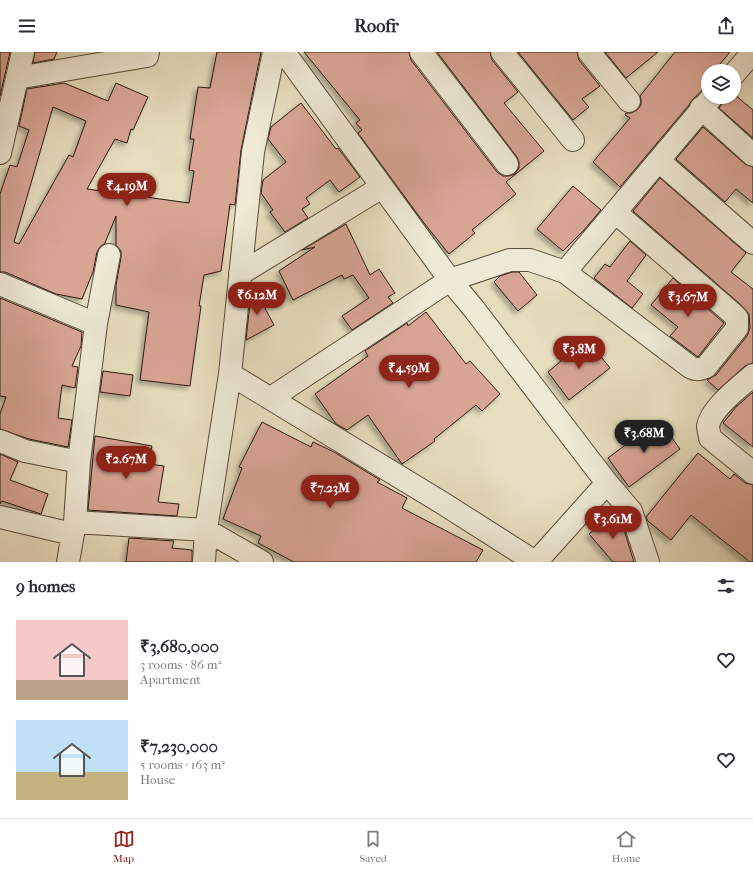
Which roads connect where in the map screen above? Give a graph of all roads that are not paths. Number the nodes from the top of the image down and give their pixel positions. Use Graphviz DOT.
graph roads {
  1 [pos="23,52"];
  2 [pos="274,52"];
  3 [pos="284,52"];
  4 [pos="421,52"];
  5 [pos="502,52"];
  6 [pos="589,52"];
  7 [pos="152,53"];
  8 [pos="16,78"];
  9 [pos="629,101"];
  10 [pos="706,104"];
  11 [pos="708,104"];
  12 [pos="573,140"];
  13 [pos="0,154"];
  14 [pos="753,155"];
  15 [pos="659,161"];
  16 [pos="507,164"];
  17 [pos="382,187"];
  18 [pos="616,212"];
  19 [pos="753,243"];
  20 [pos="109,255"];
  21 [pos="565,272"];
  22 [pos="240,274"];
  23 [pos="450,280"];
  24 [pos="0,284"];
  25 [pos="96,324"];
  26 [pos="230,374"];
  27 [pos="753,375"];
  28 [pos="271,398"];
  29 [pos="0,441"];
  30 [pos="79,462"];
  31 [pos="753,473"];
  32 [pos="608,483"];
  33 [pos="0,517"];
  34 [pos="74,528"];
  35 [pos="206,530"];
  36 [pos="68,562"];
  37 [pos="204,562"];
  38 [pos="262,562"];
  39 [pos="536,562"];
  40 [pos="648,562"];
  1 -- 8 [label="street"];
  2 -- 22 [label="street"];
  3 -- 17 [label="street"];
  4 -- 16 [label="street"];
  5 -- 12 [label="street"];
  6 -- 9 [label="street"];
  7 -- 8 [label="street"];
  8 -- 13 [label="street"];
  10 -- 15 [label="street"];
  11 -- 14 [label="street"];
  15 -- 18 [label="street"];
  15 -- 19 [label="street"];
  17 -- 22 [label="street"];
  17 -- 23 [label="street"];
  18 -- 21 [label="street"];
  18 -- 21 [label="street"];
  20 -- 25 [label="street"];
  21 -- 23 [label="street"];
  22 -- 26 [label="street"];
  23 -- 28 [label="street"];
  23 -- 32 [label="street"];
  24 -- 25 [label="street"];
  25 -- 30 [label="street"];
  26 -- 28 [label="street"];
  26 -- 35 [label="street"];
  27 -- 31 [label="street"];
  28 -- 39 [label="street"];
  29 -- 30 [label="street"];
  30 -- 34 [label="street"];
  32 -- 39 [label="street"];
  32 -- 40 [label="street"];
  33 -- 34 [label="street"];
  34 -- 35 [label="street"];
  34 -- 36 [label="street"];
  35 -- 37 [label="street"];
  35 -- 38 [label="street"];
}
